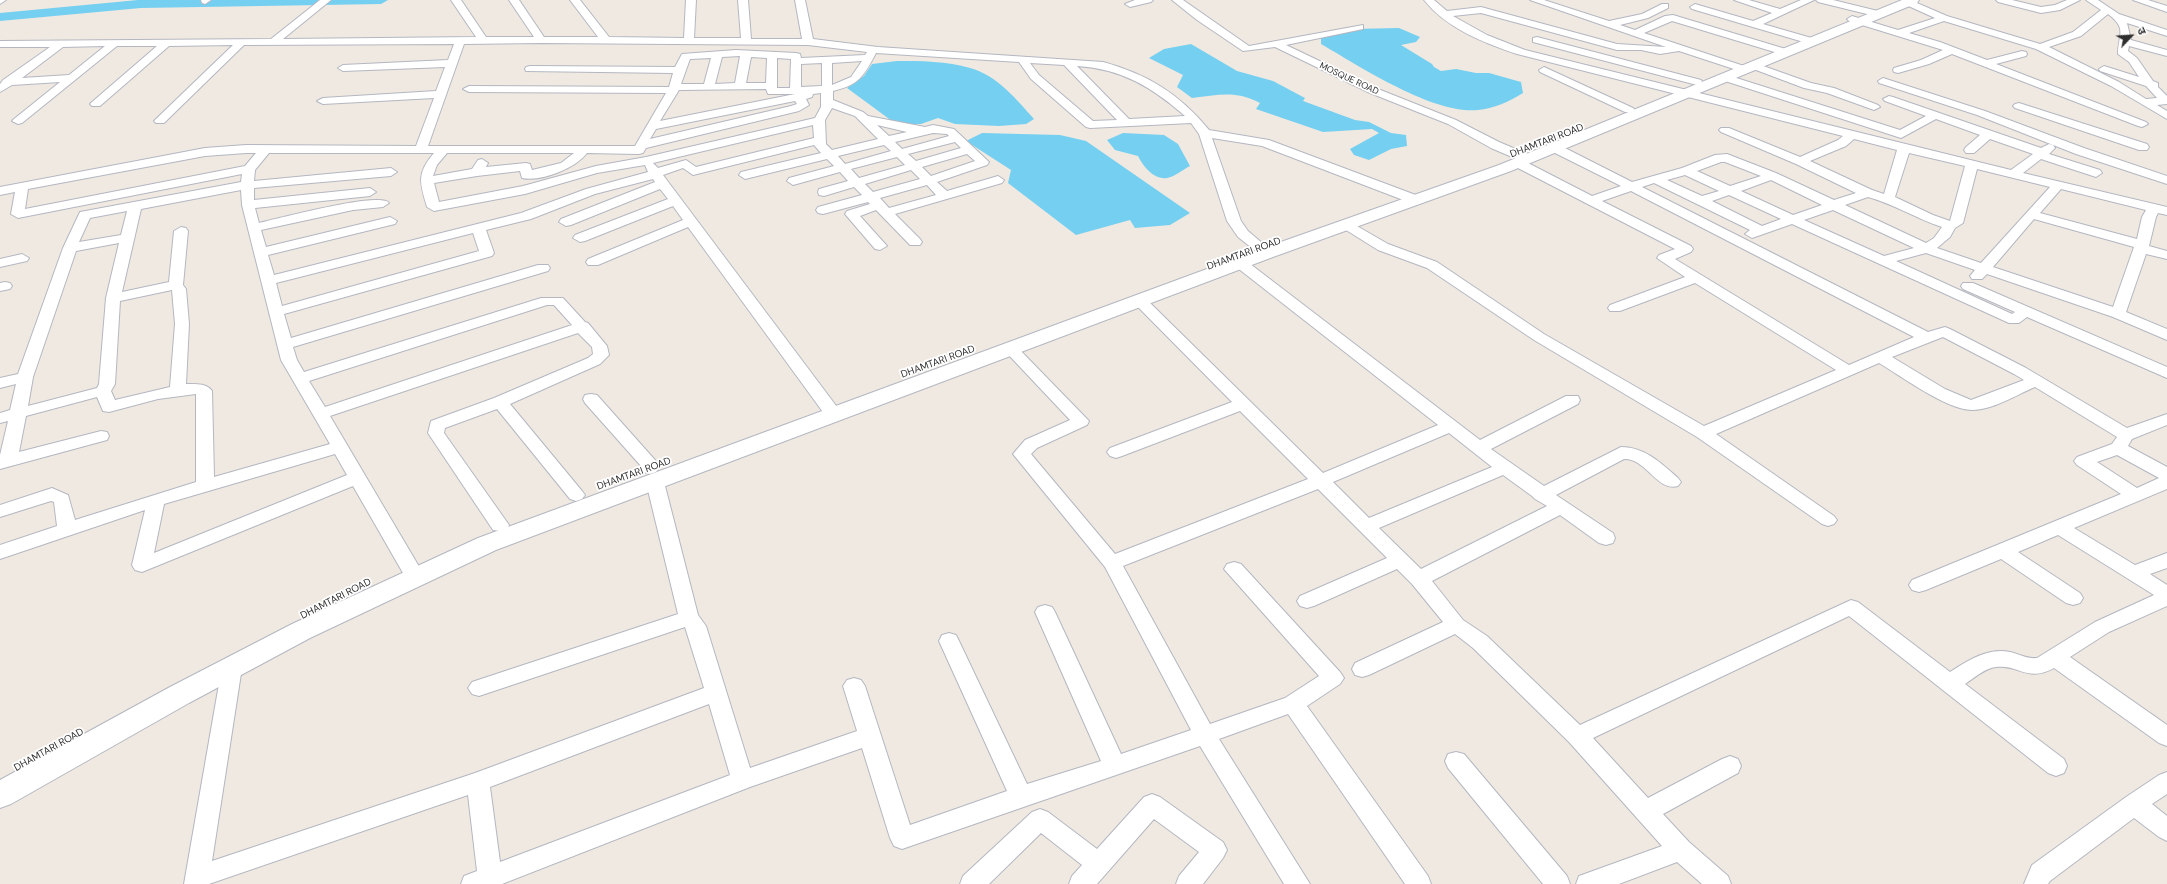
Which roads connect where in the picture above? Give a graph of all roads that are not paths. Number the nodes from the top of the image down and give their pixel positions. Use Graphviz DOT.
graph roads {
  1 [pos="326,0"];
  2 [pos="456,0"];
  3 [pos="514,0"];
  4 [pos="575,0"];
  5 [pos="691,0"];
  6 [pos="743,0"];
  7 [pos="800,0"];
  8 [pos="1148,0"];
  9 [pos="1177,0"];
  10 [pos="1429,0"];
  11 [pos="1535,0"];
  12 [pos="1706,0"];
  13 [pos="1739,0"];
  14 [pos="1809,0"];
  15 [pos="1821,0"];
  16 [pos="2001,0"];
  17 [pos="2075,0"];
  18 [pos="2091,0"];
  19 [pos="2138,0"];
  20 [pos="1907,1"];
  21 [pos="1130,4"];
  22 [pos="1665,6"];
  23 [pos="2108,9"];
  24 [pos="2167,9"];
  25 [pos="1780,12"];
  26 [pos="1443,14"];
  27 [pos="1865,16"];
  28 [pos="2116,16"];
  29 [pos="1944,18"];
  30 [pos="1610,24"];
  31 [pos="1754,24"];
  32 [pos="1359,27"];
  33 [pos="1901,32"];
  34 [pos="1636,33"];
  35 [pos="2167,33"];
  36 [pos="541,40"];
  37 [pos="1537,40"];
  38 [pos="1806,40"];
  39 [pos="460,41"];
  40 [pos="483,41"];
  41 [pos="606,41"];
  42 [pos="242,42"];
  43 [pos="273,42"];
  44 [pos="689,42"];
  45 [pos="808,42"];
  46 [pos="2125,42"];
  47 [pos="115,43"];
  48 [pos="166,43"];
  49 [pos="60,44"];
  50 [pos="1276,44"];
  51 [pos="3,46"];
  52 [pos="2040,47"];
  53 [pos="746,48"];
  54 [pos="1679,48"];
  55 [pos="1780,50"];
  56 [pos="1952,50"];
  57 [pos="2167,53"];
  58 [pos="717,54"];
  59 [pos="870,54"];
  60 [pos="2022,54"];
  61 [pos="772,55"];
  62 [pos="1021,58"];
  63 [pos="827,60"];
  64 [pos="796,61"];
  65 [pos="1066,61"];
  66 [pos="453,63"];
  67 [pos="1987,63"];
  68 [pos="343,68"];
  69 [pos="530,69"];
  70 [pos="1738,69"];
  71 [pos="678,70"];
  72 [pos="1544,70"];
  73 [pos="1898,70"];
  74 [pos="71,78"];
  75 [pos="1883,81"];
  76 [pos="2149,83"];
  77 [pos="3,85"];
  78 [pos="740,86"];
  79 [pos="771,86"];
  80 [pos="709,87"];
  81 [pos="469,89"];
  82 [pos="675,89"];
  83 [pos="1688,89"];
  84 [pos="2167,89"];
  85 [pos="1912,90"];
  86 [pos="441,94"];
  87 [pos="797,94"];
  88 [pos="827,94"];
  89 [pos="1889,99"];
  90 [pos="323,101"];
  91 [pos="2145,102"];
  92 [pos="2086,103"];
  93 [pos="96,104"];
  94 [pos="2019,106"];
  95 [pos="1874,107"];
  96 [pos="1629,110"];
  97 [pos="1934,116"];
  98 [pos="2167,116"];
  99 [pos="1849,118"];
  100 [pos="2057,118"];
  101 [pos="865,119"];
  102 [pos="1194,119"];
  103 [pos="819,120"];
  104 [pos="18,121"];
  105 [pos="160,121"];
  106 [pos="1126,123"];
  107 [pos="2142,124"];
  108 [pos="652,126"];
  109 [pos="933,129"];
  110 [pos="1724,130"];
  111 [pos="2029,131"];
  112 [pos="1205,133"];
  113 [pos="1988,134"];
  114 [pos="1852,135"];
  115 [pos="956,138"];
  116 [pos="820,140"];
  117 [pos="886,140"];
  118 [pos="2058,143"];
  119 [pos="1555,148"];
  120 [pos="1904,148"];
  121 [pos="266,149"];
  122 [pos="421,150"];
  123 [pos="443,150"];
  124 [pos="488,150"];
  125 [pos="583,150"];
  126 [pos="968,150"];
  127 [pos="1970,150"];
  128 [pos="642,152"];
  129 [pos="900,153"];
  130 [pos="830,154"];
  131 [pos="2042,154"];
  132 [pos="1520,159"];
  133 [pos="1800,161"];
  134 [pos="2114,162"];
  135 [pos="1972,164"];
  136 [pos="913,167"];
  137 [pos="842,168"];
  138 [pos="249,169"];
  139 [pos="110,170"];
  140 [pos="1686,171"];
  141 [pos="391,172"];
  142 [pos="477,172"];
  143 [pos="2096,173"];
  144 [pos="2013,174"];
  145 [pos="745,175"];
  146 [pos="658,176"];
  147 [pos="1772,176"];
  148 [pos="1655,179"];
  149 [pos="998,180"];
  150 [pos="2167,180"];
  151 [pos="426,181"];
  152 [pos="793,181"];
  153 [pos="928,181"];
  154 [pos="857,183"];
  155 [pos="2058,185"];
  156 [pos="247,186"];
  157 [pos="22,187"];
  158 [pos="1630,187"];
  159 [pos="0,191"];
  160 [pos="1730,191"];
  161 [pos="370,192"];
  162 [pos="824,192"];
  163 [pos="1867,193"];
  164 [pos="106,196"];
  165 [pos="945,196"];
  166 [pos="1410,198"];
  167 [pos="1886,198"];
  168 [pos="676,200"];
  169 [pos="1593,200"];
  170 [pos="1702,201"];
  171 [pos="383,203"];
  172 [pos="555,204"];
  173 [pos="135,205"];
  174 [pos="248,205"];
  175 [pos="1831,205"];
  176 [pos="882,208"];
  177 [pos="823,210"];
  178 [pos="2160,210"];
  179 [pos="2033,215"];
  180 [pos="489,217"];
  181 [pos="1792,218"];
  182 [pos="390,221"];
  183 [pos="692,221"];
  184 [pos="566,222"];
  185 [pos="1950,225"];
  186 [pos="1345,226"];
  187 [pos="254,228"];
  188 [pos="478,228"];
  189 [pos="181,231"];
  190 [pos="1762,231"];
  191 [pos="127,238"];
  192 [pos="580,238"];
  193 [pos="1734,240"];
  194 [pos="915,242"];
  195 [pos="880,246"];
  196 [pos="2142,247"];
  197 [pos="70,248"];
  198 [pos="1924,248"];
  199 [pos="1264,251"];
  200 [pos="260,253"];
  201 [pos="2167,255"];
  202 [pos="22,258"];
  203 [pos="1881,261"];
  204 [pos="593,262"];
  205 [pos="0,263"];
  206 [pos="1240,263"];
  207 [pos="543,268"];
  208 [pos="1983,270"];
  209 [pos="1697,277"];
  210 [pos="268,281"];
  211 [pos="176,285"];
  212 [pos="1968,286"];
  213 [pos="1949,291"];
  214 [pos="114,298"];
  215 [pos="1140,300"];
  216 [pos="1615,308"];
  217 [pos="2025,311"];
  218 [pos="276,312"];
  219 [pos="2118,314"];
  220 [pos="583,326"];
  221 [pos="2167,335"];
  222 [pos="1926,337"];
  223 [pos="284,345"];
  224 [pos="1011,349"];
  225 [pos="1881,357"];
  226 [pos="1848,371"];
  227 [pos="2167,373"];
  228 [pos="25,377"];
  229 [pos="299,379"];
  230 [pos="2035,381"];
  231 [pos="0,383"];
  232 [pos="178,390"];
  233 [pos="103,391"];
  234 [pos="591,399"];
  235 [pos="1572,400"];
  236 [pos="500,402"];
  237 [pos="1243,404"];
  238 [pos="831,409"];
  239 [pos="18,413"];
  240 [pos="320,414"];
  241 [pos="0,418"];
  242 [pos="2167,419"];
  243 [pos="1450,426"];
  244 [pos="1703,433"];
  245 [pos="101,436"];
  246 [pos="2122,442"];
  247 [pos="340,448"];
  248 [pos="1479,448"];
  249 [pos="1116,452"];
  250 [pos="2,462"];
  251 [pos="1505,468"];
  252 [pos="652,475"];
  253 [pos="2167,475"];
  254 [pos="357,478"];
  255 [pos="1320,481"];
  256 [pos="1672,482"];
  257 [pos="2167,482"];
  258 [pos="205,486"];
  259 [pos="576,495"];
  260 [pos="1541,495"];
  261 [pos="2135,496"];
  262 [pos="156,500"];
  263 [pos="1562,506"];
  264 [pos="0,511"];
  265 [pos="1828,520"];
  266 [pos="500,525"];
  267 [pos="1366,526"];
  268 [pos="2059,527"];
  269 [pos="67,529"];
  270 [pos="1606,538"];
  271 [pos="2003,551"];
  272 [pos="0,552"];
  273 [pos="1400,560"];
  274 [pos="2167,560"];
  275 [pos="1112,563"];
  276 [pos="1234,569"];
  277 [pos="411,570"];
  278 [pos="2134,573"];
  279 [pos="1419,579"];
  280 [pos="1919,585"];
  281 [pos="2167,594"];
  282 [pos="2073,598"];
  283 [pos="2167,598"];
  284 [pos="1307,601"];
  285 [pos="1045,612"];
  286 [pos="689,618"];
  287 [pos="1456,625"];
  288 [pos="949,641"];
  289 [pos="2054,657"];
  290 [pos="232,667"];
  291 [pos="1362,669"];
  292 [pos="1949,683"];
  293 [pos="854,686"];
  294 [pos="479,688"];
  295 [pos="715,693"];
  296 [pos="1293,704"];
  297 [pos="2163,728"];
  298 [pos="1204,734"];
  299 [pos="869,736"];
  300 [pos="1577,736"];
  301 [pos="1456,761"];
  302 [pos="1115,766"];
  303 [pos="1730,766"];
  304 [pos="2056,766"];
  305 [pos="0,777"];
  306 [pos="743,780"];
  307 [pos="478,782"];
  308 [pos="2167,782"];
  309 [pos="0,795"];
  310 [pos="1021,796"];
  311 [pos="2134,804"];
  312 [pos="1646,811"];
  313 [pos="2167,830"];
  314 [pos="1681,850"];
  315 [pos="1099,864"];
  316 [pos="481,880"];
  317 [pos="197,881"];
  318 [pos="972,884"];
  319 [pos="1081,884"];
  320 [pos="1188,884"];
  321 [pos="1298,884"];
  322 [pos="1419,884"];
  323 [pos="1558,884"];
  324 [pos="1588,884"];
  325 [pos="1719,884"];
  326 [pos="2036,884"];
  1 -- 43 [label="street"];
  2 -- 40 [label="street"];
  3 -- 36 [label="street"];
  4 -- 41 [label="street"];
  5 -- 44 [label="street"];
  6 -- 53 [label="street"];
  7 -- 45 [label="street"];
  8 -- 21 [label="street"];
  9 -- 50 [label="street"];
  10 -- 26 [label="street"];
  11 -- 30 [label="street"];
  12 -- 31 [label="street"];
  13 -- 25 [label="street"];
  14 -- 25 [label="street"];
  15 -- 27 [label="street"];
  16 -- 17 [label="street"];
  18 -- 23 [label="street"];
  19 -- 24 [label="street"];
  20 -- 27 [label="main road"];
  20 -- 29 [label="street"];
  22 -- 30 [label="street"];
  23 -- 28 [label="street"];
  23 -- 52 [label="street"];
  25 -- 31 [label="street"];
  26 -- 54 [label="street"];
  26 -- 83 [label="street"];
  27 -- 33 [label="street"];
  27 -- 38 [label="main road"];
  28 -- 35 [label="street"];
  28 -- 46 [label="street"];
  29 -- 33 [label="street"];
  29 -- 52 [label="street"];
  30 -- 34 [label="street"];
  31 -- 38 [label="street"];
  32 -- 50 [label="street"];
  33 -- 56 [label="street"];
  34 -- 54 [label="street"];
  34 -- 55 [label="street"];
  36 -- 40 [label="street"];
  36 -- 41 [label="street"];
  37 -- 83 [label="street"];
  38 -- 55 [label="main road"];
  39 -- 40 [label="street"];
  39 -- 43 [label="street"];
  39 -- 66 [label="street"];
  41 -- 44 [label="street"];
  42 -- 43 [label="street"];
  42 -- 48 [label="street"];
  42 -- 105 [label="street"];
  44 -- 53 [label="street"];
  45 -- 53 [label="street"];
  45 -- 59 [label="street"];
  46 -- 57 [label="street"];
  46 -- 76 [label="street"];
  47 -- 48 [label="street"];
  47 -- 49 [label="street"];
  47 -- 74 [label="street"];
  48 -- 93 [label="street"];
  49 -- 51 [label="street"];
  49 -- 77 [label="street"];
  50 -- 132 [label="street, MOSQUE ROAD"];
  52 -- 76 [label="street"];
  52 -- 91 [label="street"];
  53 -- 58 [label="street"];
  53 -- 61 [label="street"];
  53 -- 78 [label="street"];
  54 -- 70 [label="street"];
  55 -- 70 [label="main road"];
  56 -- 67 [label="street"];
  56 -- 73 [label="street"];
  58 -- 71 [label="street"];
  58 -- 80 [label="street"];
  59 -- 62 [label="street"];
  59 -- 63 [label="street"];
  59 -- 88 [label="street"];
  60 -- 67 [label="street"];
  61 -- 64 [label="street"];
  61 -- 79 [label="street"];
  62 -- 65 [label="street"];
  62 -- 106 [label="street"];
  63 -- 64 [label="street"];
  63 -- 88 [label="street"];
  64 -- 87 [label="street"];
  65 -- 102 [label="street"];
  65 -- 106 [label="street"];
  66 -- 68 [label="street"];
  66 -- 86 [label="street"];
  67 -- 92 [label="street"];
  69 -- 71 [label="street"];
  70 -- 83 [label="main road"];
  70 -- 95 [label="street"];
  70 -- 99 [label="street"];
  71 -- 82 [label="street"];
  72 -- 96 [label="street"];
  74 -- 77 [label="street"];
  74 -- 104 [label="street"];
  75 -- 85 [label="street"];
  76 -- 84 [label="street"];
  76 -- 91 [label="street"];
  78 -- 79 [label="street"];
  78 -- 80 [label="street"];
  79 -- 87 [label="street"];
  80 -- 82 [label="street"];
  81 -- 82 [label="street"];
  82 -- 108 [label="street"];
  83 -- 96 [label="main road, DHAMTARI ROAD"];
  83 -- 114 [label="street"];
  83 -- 119 [label="main road"];
  85 -- 89 [label="street"];
  85 -- 111 [label="street"];
  86 -- 90 [label="street"];
  86 -- 122 [label="street"];
  87 -- 88 [label="street"];
  87 -- 108 [label="street"];
  87 -- 128 [label="street"];
  88 -- 101 [label="street"];
  88 -- 103 [label="street"];
  89 -- 95 [label="street"];
  89 -- 97 [label="street"];
  91 -- 98 [label="street"];
  92 -- 100 [label="street"];
  92 -- 107 [label="street"];
  94 -- 100 [label="street"];
  95 -- 99 [label="street"];
  96 -- 132 [label="main road, DHAMTARI ROAD"];
  97 -- 99 [label="street"];
  97 -- 113 [label="street"];
  100 -- 111 [label="street"];
  100 -- 134 [label="street"];
  101 -- 109 [label="street"];
  101 -- 117 [label="street"];
  102 -- 106 [label="street"];
  102 -- 112 [label="street"];
  103 -- 116 [label="street"];
  103 -- 128 [label="street"];
  108 -- 128 [label="street"];
  109 -- 115 [label="street"];
  109 -- 117 [label="street"];
  110 -- 133 [label="street"];
  111 -- 118 [label="street"];
  112 -- 166 [label="street"];
  112 -- 199 [label="street"];
  113 -- 127 [label="street"];
  113 -- 131 [label="street"];
  114 -- 120 [label="street"];
  114 -- 133 [label="street"];
  115 -- 126 [label="street"];
  115 -- 129 [label="street"];
  116 -- 130 [label="street"];
  116 -- 146 [label="street"];
  117 -- 129 [label="street"];
  117 -- 130 [label="street"];
  118 -- 131 [label="street"];
  118 -- 134 [label="street"];
  119 -- 132 [label="main road"];
  119 -- 158 [label="street"];
  120 -- 135 [label="street"];
  120 -- 167 [label="street"];
  121 -- 122 [label="street"];
  121 -- 138 [label="street"];
  121 -- 139 [label="street"];
  122 -- 123 [label="street"];
  123 -- 124 [label="street"];
  123 -- 151 [label="street"];
  124 -- 125 [label="street"];
  124 -- 142 [label="street"];
  125 -- 128 [label="street"];
  125 -- 142 [label="street"];
  126 -- 136 [label="street"];
  126 -- 153 [label="street"];
  128 -- 146 [label="street"];
  128 -- 151 [label="street"];
  129 -- 136 [label="street"];
  129 -- 137 [label="street"];
  130 -- 137 [label="street"];
  130 -- 145 [label="street"];
  131 -- 143 [label="street"];
  131 -- 144 [label="street"];
  132 -- 166 [label="main road"];
  132 -- 169 [label="street, MOSQUE ROAD"];
  133 -- 163 [label="street"];
  134 -- 150 [label="street"];
  135 -- 144 [label="street"];
  135 -- 185 [label="street"];
  136 -- 153 [label="street"];
  136 -- 154 [label="street"];
  137 -- 152 [label="street"];
  137 -- 154 [label="street"];
  138 -- 156 [label="street"];
  138 -- 164 [label="street"];
  139 -- 157 [label="street"];
  139 -- 164 [label="street"];
  140 -- 147 [label="street"];
  140 -- 148 [label="street"];
  140 -- 160 [label="street"];
  141 -- 156 [label="street"];
  142 -- 151 [label="street"];
  144 -- 155 [label="street"];
  146 -- 168 [label="street"];
  146 -- 172 [label="street"];
  146 -- 184 [label="street"];
  147 -- 160 [label="street"];
  147 -- 175 [label="street"];
  148 -- 158 [label="street"];
  148 -- 170 [label="street"];
  149 -- 165 [label="street"];
  153 -- 165 [label="street"];
  153 -- 176 [label="street"];
  154 -- 162 [label="street"];
  154 -- 176 [label="street"];
  155 -- 178 [label="street"];
  155 -- 179 [label="street"];
  156 -- 173 [label="street"];
  156 -- 174 [label="street"];
  157 -- 159 [label="street"];
  157 -- 164 [label="street"];
  158 -- 169 [label="street"];
  158 -- 193 [label="street"];
  160 -- 170 [label="street"];
  160 -- 181 [label="street"];
  161 -- 174 [label="street"];
  163 -- 167 [label="street"];
  163 -- 175 [label="street"];
  165 -- 176 [label="street"];
  166 -- 186 [label="main road"];
  166 -- 199 [label="main road, DHAMTARI ROAD"];
  167 -- 185 [label="street"];
  168 -- 183 [label="street"];
  168 -- 192 [label="street"];
  169 -- 209 [label="street, MOSQUE ROAD"];
  170 -- 190 [label="street"];
  171 -- 187 [label="street"];
  172 -- 180 [label="street"];
  172 -- 188 [label="street"];
  173 -- 191 [label="street"];
  173 -- 197 [label="street"];
  174 -- 187 [label="street"];
  175 -- 181 [label="street"];
  175 -- 198 [label="street"];
  176 -- 177 [label="street"];
  176 -- 194 [label="street"];
  176 -- 195 [label="street"];
  178 -- 196 [label="street"];
  179 -- 196 [label="street"];
  179 -- 208 [label="street"];
  181 -- 190 [label="street"];
  181 -- 203 [label="street"];
  182 -- 200 [label="street"];
  183 -- 204 [label="street"];
  183 -- 238 [label="street"];
  185 -- 198 [label="street"];
  186 -- 199 [label="main road"];
  186 -- 244 [label="street"];
  187 -- 200 [label="street"];
  188 -- 210 [label="street"];
  188 -- 218 [label="street"];
  189 -- 211 [label="street"];
  190 -- 193 [label="street"];
  191 -- 197 [label="street"];
  191 -- 214 [label="street"];
  193 -- 222 [label="street"];
  196 -- 201 [label="street"];
  196 -- 219 [label="street"];
  197 -- 228 [label="street"];
  198 -- 203 [label="street"];
  198 -- 208 [label="street"];
  199 -- 206 [label="main road"];
  199 -- 238 [label="main road, DHAMTARI ROAD"];
  200 -- 210 [label="street"];
  202 -- 205 [label="street"];
  203 -- 213 [label="street"];
  206 -- 215 [label="main road"];
  206 -- 243 [label="street"];
  207 -- 223 [label="street"];
  208 -- 212 [label="street"];
  208 -- 219 [label="street"];
  209 -- 216 [label="street"];
  209 -- 226 [label="street"];
  210 -- 218 [label="street"];
  211 -- 214 [label="street"];
  211 -- 232 [label="street"];
  212 -- 213 [label="street"];
  212 -- 217 [label="street"];
  213 -- 217 [label="street"];
  214 -- 233 [label="street"];
  215 -- 224 [label="main road"];
  215 -- 237 [label="street"];
  217 -- 227 [label="street"];
  218 -- 223 [label="street"];
  219 -- 221 [label="street"];
  220 -- 229 [label="street"];
  220 -- 236 [label="street"];
  220 -- 240 [label="street"];
  222 -- 225 [label="street"];
  222 -- 230 [label="street"];
  223 -- 229 [label="street"];
  224 -- 238 [label="main road"];
  224 -- 275 [label="street"];
  225 -- 226 [label="street"];
  225 -- 230 [label="street"];
  226 -- 244 [label="street"];
  228 -- 231 [label="street"];
  228 -- 239 [label="street"];
  229 -- 240 [label="street"];
  230 -- 246 [label="street"];
  232 -- 233 [label="street"];
  232 -- 258 [label="street"];
  233 -- 239 [label="street"];
  234 -- 252 [label="street"];
  235 -- 248 [label="street"];
  236 -- 259 [label="street"];
  236 -- 266 [label="street"];
  237 -- 249 [label="street"];
  237 -- 255 [label="street"];
  238 -- 252 [label="main road"];
  239 -- 241 [label="street"];
  239 -- 250 [label="street"];
  240 -- 247 [label="street"];
  242 -- 246 [label="street"];
  243 -- 248 [label="street"];
  243 -- 255 [label="street"];
  244 -- 265 [label="street"];
  245 -- 250 [label="street"];
  246 -- 253 [label="street"];
  246 -- 261 [label="street"];
  247 -- 254 [label="street"];
  247 -- 258 [label="street"];
  248 -- 251 [label="street"];
  251 -- 260 [label="street"];
  251 -- 267 [label="street"];
  252 -- 259 [label="main road, DHAMTARI ROAD"];
  252 -- 277 [label="main road"];
  252 -- 286 [label="street"];
  254 -- 262 [label="street"];
  254 -- 277 [label="street"];
  255 -- 267 [label="street"];
  255 -- 275 [label="street"];
  256 -- 260 [label="street"];
  257 -- 261 [label="street"];
  258 -- 262 [label="street"];
  259 -- 266 [label="main road, DHAMTARI ROAD"];
  260 -- 263 [label="street"];
  261 -- 268 [label="street"];
  262 -- 269 [label="street"];
  263 -- 270 [label="street"];
  263 -- 279 [label="street"];
  264 -- 269 [label="street"];
  266 -- 277 [label="main road, DHAMTARI ROAD"];
  267 -- 273 [label="street"];
  268 -- 271 [label="street"];
  268 -- 278 [label="street"];
  269 -- 272 [label="street"];
  271 -- 280 [label="street"];
  271 -- 282 [label="street"];
  273 -- 279 [label="street"];
  273 -- 284 [label="street"];
  274 -- 278 [label="street"];
  275 -- 298 [label="street"];
  276 -- 296 [label="street"];
  277 -- 290 [label="main road"];
  277 -- 305 [label="main road, DHAMTARI ROAD"];
  278 -- 281 [label="street"];
  279 -- 287 [label="street"];
  283 -- 289 [label="street"];
  285 -- 302 [label="street"];
  286 -- 294 [label="street"];
  286 -- 295 [label="street"];
  287 -- 291 [label="street"];
  287 -- 300 [label="street"];
  288 -- 310 [label="street"];
  289 -- 292 [label="street"];
  289 -- 297 [label="street"];
  290 -- 309 [label="main road"];
  290 -- 317 [label="street"];
  292 -- 300 [label="street"];
  292 -- 304 [label="street"];
  293 -- 299 [label="street"];
  295 -- 306 [label="street"];
  295 -- 307 [label="street"];
  296 -- 298 [label="street"];
  296 -- 322 [label="street"];
  298 -- 302 [label="street"];
  298 -- 321 [label="street"];
  299 -- 306 [label="street"];
  299 -- 310 [label="street"];
  300 -- 312 [label="street"];
  301 -- 323 [label="street"];
  302 -- 310 [label="street"];
  303 -- 312 [label="street"];
  306 -- 316 [label="street"];
  307 -- 316 [label="street"];
  307 -- 317 [label="street"];
  308 -- 311 [label="street"];
  311 -- 313 [label="street"];
  311 -- 326 [label="street"];
  312 -- 314 [label="street"];
  314 -- 324 [label="street"];
  314 -- 325 [label="street"];
  315 -- 318 [label="street"];
  315 -- 319 [label="street"];
  315 -- 320 [label="street"];
}
